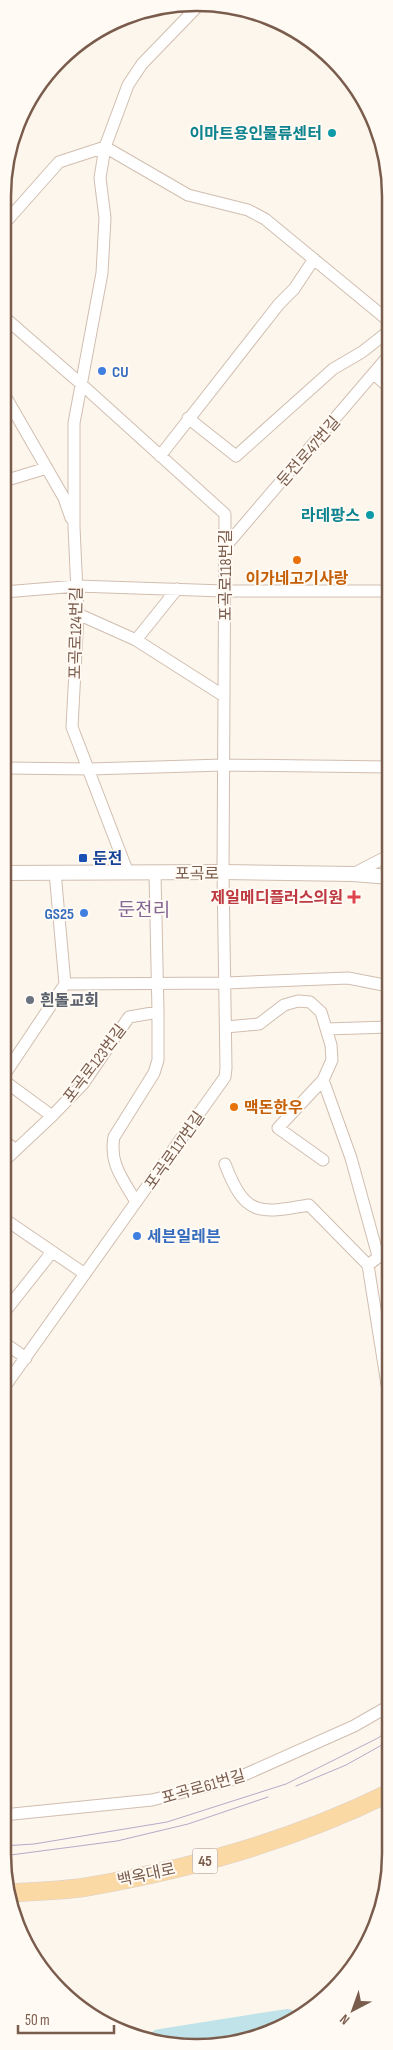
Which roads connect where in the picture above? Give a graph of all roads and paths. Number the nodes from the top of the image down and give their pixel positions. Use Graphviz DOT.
graph roads {
  1 [pos="193,11"];
  2 [pos="105,147"];
  3 [pos="11,216"];
  4 [pos="314,259"];
  5 [pos="382,315"];
  6 [pos="11,323"];
  7 [pos="382,336"];
  8 [pos="382,364"];
  9 [pos="374,374"];
  10 [pos="382,381"];
  11 [pos="80,383"];
  12 [pos="11,406"];
  13 [pos="188,418"];
  14 [pos="160,456"];
  15 [pos="47,468"];
  16 [pos="11,479"];
  17 [pos="74,527"];
  18 [pos="225,547"];
  19 [pos="77,586"];
  20 [pos="177,589"];
  21 [pos="11,591"];
  22 [pos="224,591"];
  23 [pos="382,591"];
  24 [pos="78,614"];
  25 [pos="136,640"];
  26 [pos="224,696"];
  27 [pos="223,765"];
  28 [pos="382,767"];
  29 [pos="11,768"];
  30 [pos="90,769"];
  31 [pos="382,859"];
  32 [pos="55,872"];
  33 [pos="223,872"];
  34 [pos="11,873"];
  35 [pos="155,873"];
  36 [pos="128,874"];
  37 [pos="353,874"];
  38 [pos="382,876"];
  39 [pos="158,982"];
  40 [pos="226,982"];
  41 [pos="65,984"];
  42 [pos="382,984"];
  43 [pos="158,1012"];
  44 [pos="382,1027"];
  45 [pos="226,1028"];
  46 [pos="326,1029"];
  47 [pos="11,1067"];
  48 [pos="323,1080"];
  49 [pos="11,1085"];
  50 [pos="52,1116"];
  51 [pos="11,1146"];
  52 [pos="16,1150"];
  53 [pos="11,1155"];
  54 [pos="323,1160"];
  55 [pos="225,1164"];
  56 [pos="136,1202"];
  57 [pos="11,1224"];
  58 [pos="52,1252"];
  59 [pos="382,1253"];
  60 [pos="378,1256"];
  61 [pos="368,1265"];
  62 [pos="86,1274"];
  63 [pos="11,1304"];
  64 [pos="11,1348"];
  65 [pos="382,1353"];
  66 [pos="26,1358"];
  67 [pos="11,1378"];
  68 [pos="382,1710"];
  69 [pos="382,1796"];
  70 [pos="11,1814"];
  71 [pos="16,1893"];
  1 -- 2 [label="street, 포곡로124번길"];
  2 -- 3 [label="street"];
  2 -- 4 [label="street"];
  2 -- 11 [label="street, 포곡로124번길"];
  4 -- 5 [label="street"];
  4 -- 13 [label="street"];
  6 -- 11 [label="street, 포곡로118번길"];
  7 -- 13 [label="street"];
  8 -- 9 [label="street, 둔전로47번길"];
  9 -- 10 [label="street"];
  9 -- 18 [label="street, 둔전로47번길"];
  11 -- 14 [label="street, 포곡로118번길"];
  11 -- 17 [label="street, 포곡로124번길"];
  12 -- 15 [label="street"];
  13 -- 14 [label="street"];
  14 -- 18 [label="street, 포곡로118번길"];
  15 -- 16 [label="street"];
  15 -- 17 [label="street"];
  17 -- 19 [label="street, 포곡로124번길"];
  18 -- 22 [label="street, 포곡로118번길"];
  19 -- 20 [label="street"];
  19 -- 21 [label="street"];
  19 -- 24 [label="street, 포곡로124번길"];
  20 -- 22 [label="street"];
  20 -- 25 [label="street"];
  22 -- 23 [label="street"];
  22 -- 26 [label="street, 포곡로118번길"];
  24 -- 25 [label="street"];
  24 -- 30 [label="street, 포곡로124번길"];
  25 -- 26 [label="street"];
  26 -- 27 [label="street, 포곡로118번길"];
  27 -- 28 [label="street"];
  27 -- 30 [label="street"];
  27 -- 33 [label="street, 포곡로118번길"];
  29 -- 30 [label="street"];
  30 -- 36 [label="street, 포곡로124번길"];
  31 -- 37 [label="street"];
  32 -- 34 [label="street, 포곡로"];
  32 -- 36 [label="street, 포곡로"];
  32 -- 41 [label="street"];
  33 -- 35 [label="street, 포곡로"];
  33 -- 37 [label="street, 포곡로"];
  33 -- 40 [label="street, 포곡로117번길"];
  35 -- 36 [label="street, 포곡로"];
  35 -- 39 [label="street"];
  37 -- 38 [label="street, 포곡로"];
  39 -- 40 [label="street"];
  39 -- 41 [label="street"];
  39 -- 43 [label="street"];
  40 -- 42 [label="street"];
  40 -- 45 [label="street, 포곡로117번길"];
  41 -- 47 [label="street"];
  43 -- 50 [label="street, 포곡로123번길"];
  43 -- 56 [label="street"];
  44 -- 46 [label="street"];
  45 -- 46 [label="street"];
  45 -- 56 [label="street, 포곡로117번길"];
  46 -- 48 [label="street"];
  48 -- 54 [label="street"];
  48 -- 60 [label="street"];
  49 -- 50 [label="street"];
  50 -- 52 [label="street, 포곡로123번길"];
  51 -- 52 [label="street"];
  52 -- 53 [label="street, 포곡로123번길"];
  55 -- 61 [label="street"];
  56 -- 62 [label="street, 포곡로117번길"];
  57 -- 58 [label="street"];
  58 -- 62 [label="street"];
  58 -- 63 [label="street"];
  59 -- 60 [label="street"];
  60 -- 61 [label="street"];
  61 -- 65 [label="street"];
  62 -- 66 [label="street, 포곡로117번길"];
  64 -- 66 [label="street"];
  66 -- 67 [label="street, 포곡로117번길"];
  68 -- 70 [label="street, 포곡로61번길"];
  69 -- 71 [label="main road, 백옥대로 / 45"];
}
